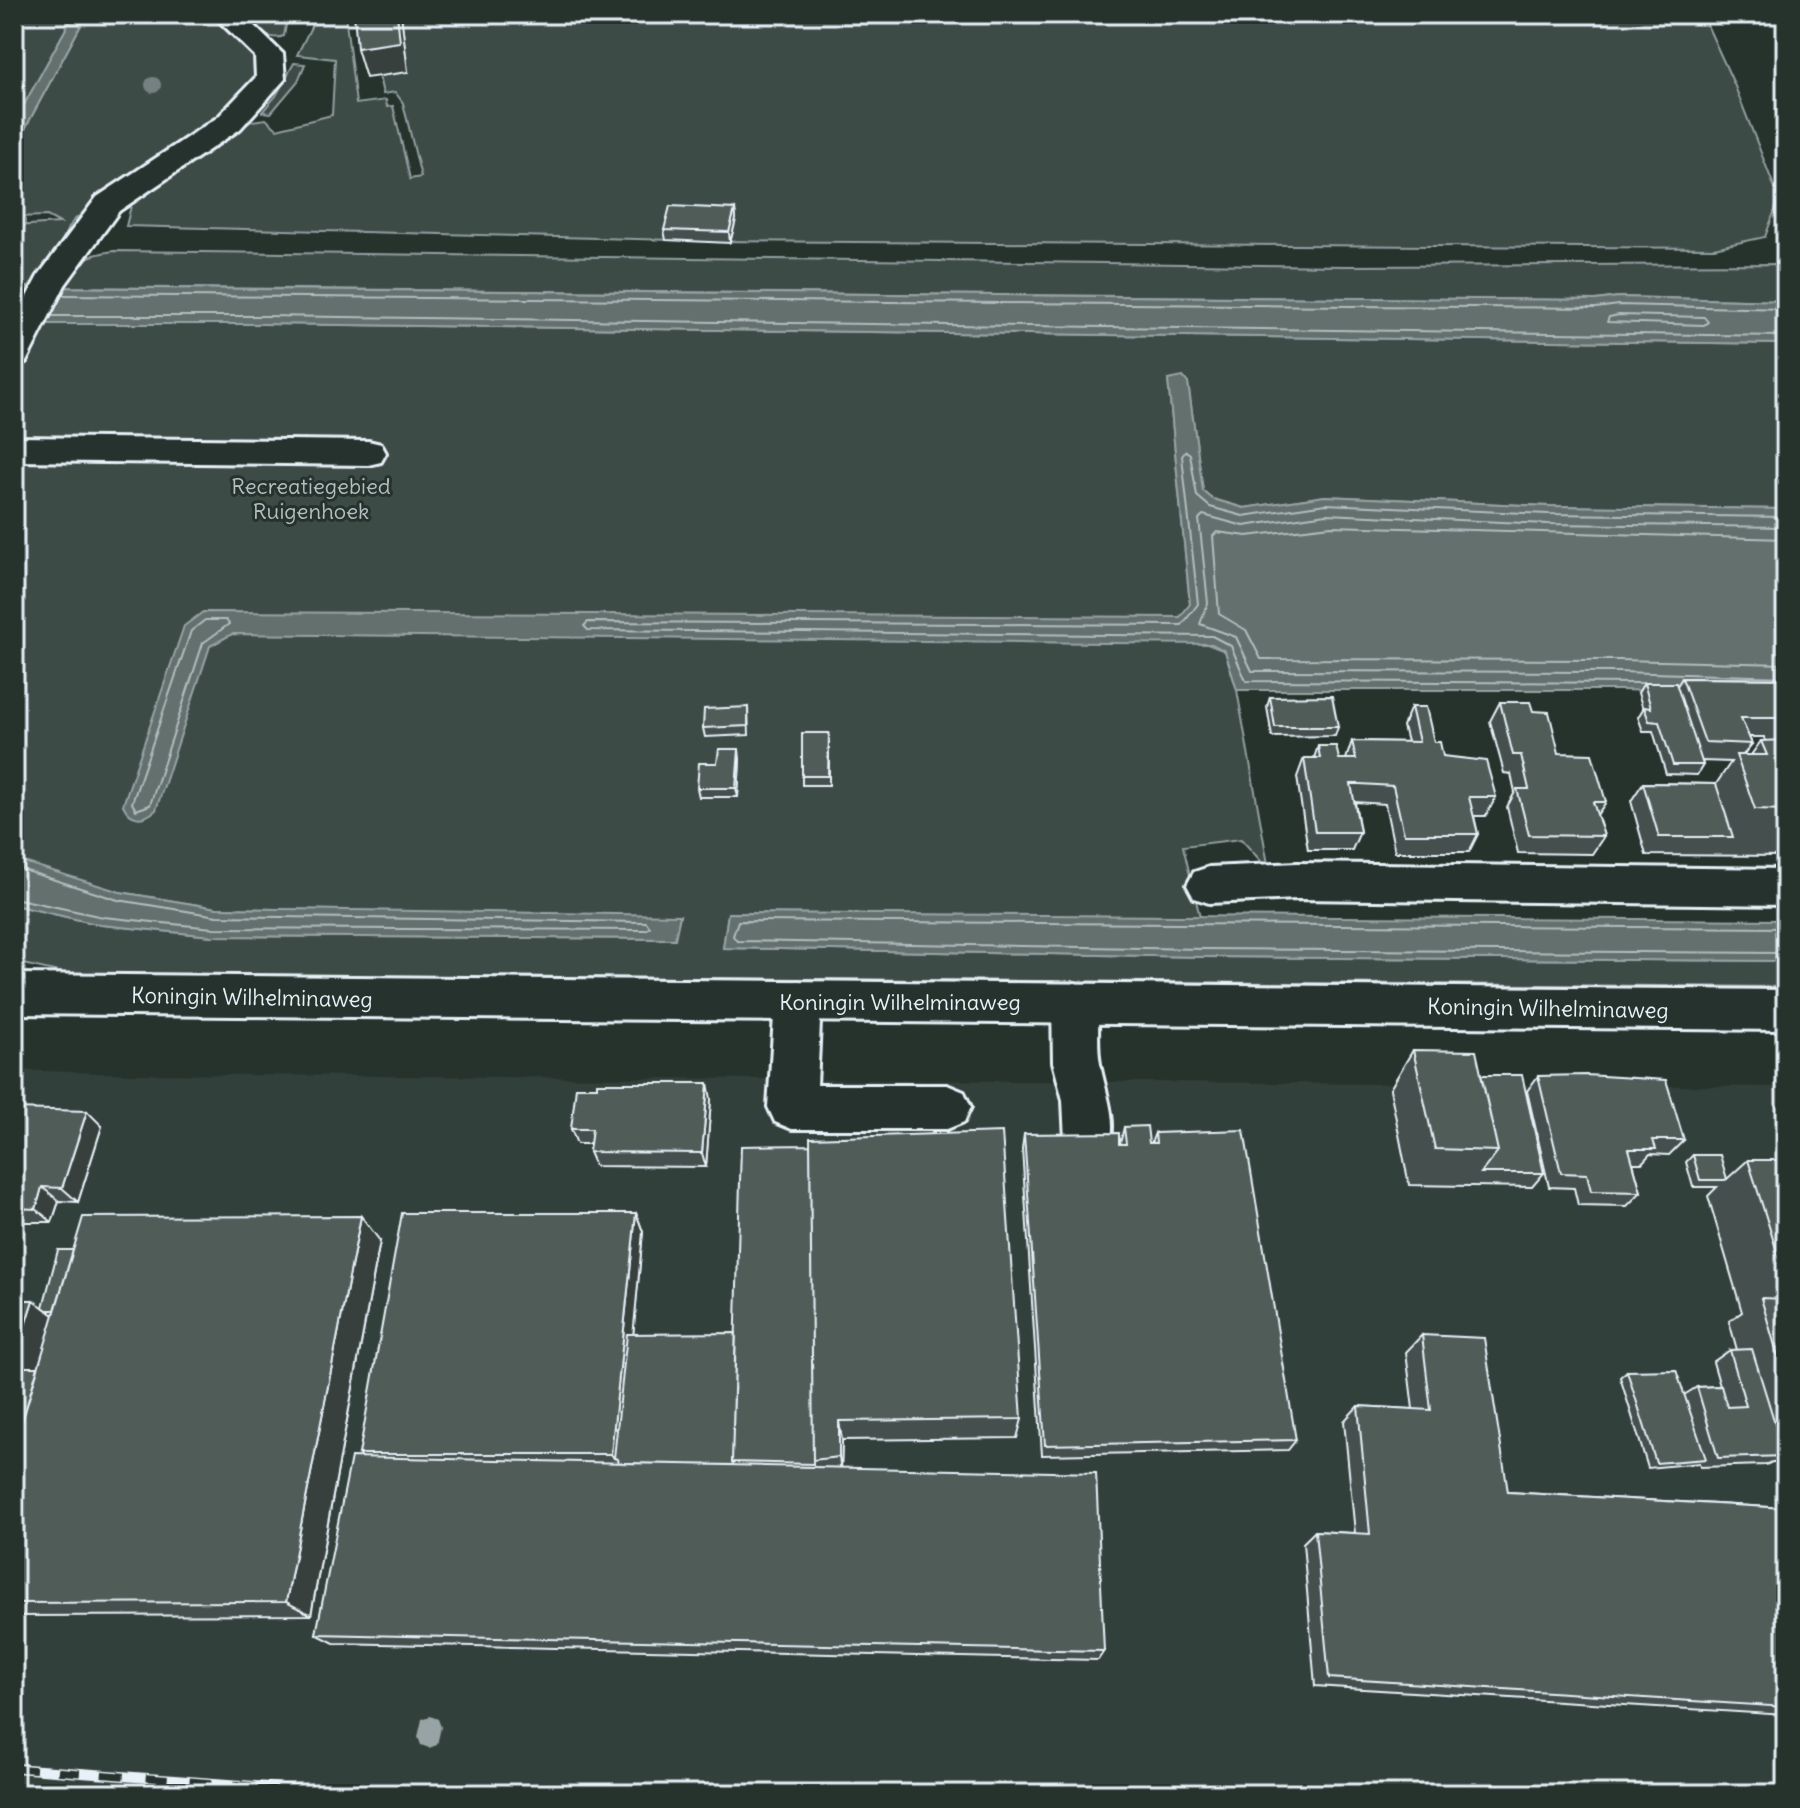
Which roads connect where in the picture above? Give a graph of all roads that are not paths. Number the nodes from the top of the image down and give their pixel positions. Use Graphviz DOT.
graph roads {
  1 [pos="226,14"];
  2 [pos="21,340"];
  3 [pos="14,449"];
  4 [pos="368,453"];
  5 [pos="1209,885"];
  6 [pos="1786,887"];
  7 [pos="14,994"];
  8 [pos="798,1001"];
  9 [pos="1075,1003"];
  10 [pos="1786,1010"];
  11 [pos="947,1107"];
  12 [pos="1089,1140"];
  1 -- 2 [label="main road"];
  3 -- 4 [label="main road"];
  5 -- 6 [label="main road"];
  7 -- 8 [label="main road, Koningin Wilhelminaweg"];
  8 -- 9 [label="main road, Koningin Wilhelminaweg"];
  8 -- 11 [label="main road"];
  9 -- 10 [label="main road, Koningin Wilhelminaweg"];
  9 -- 12 [label="main road"];
}
